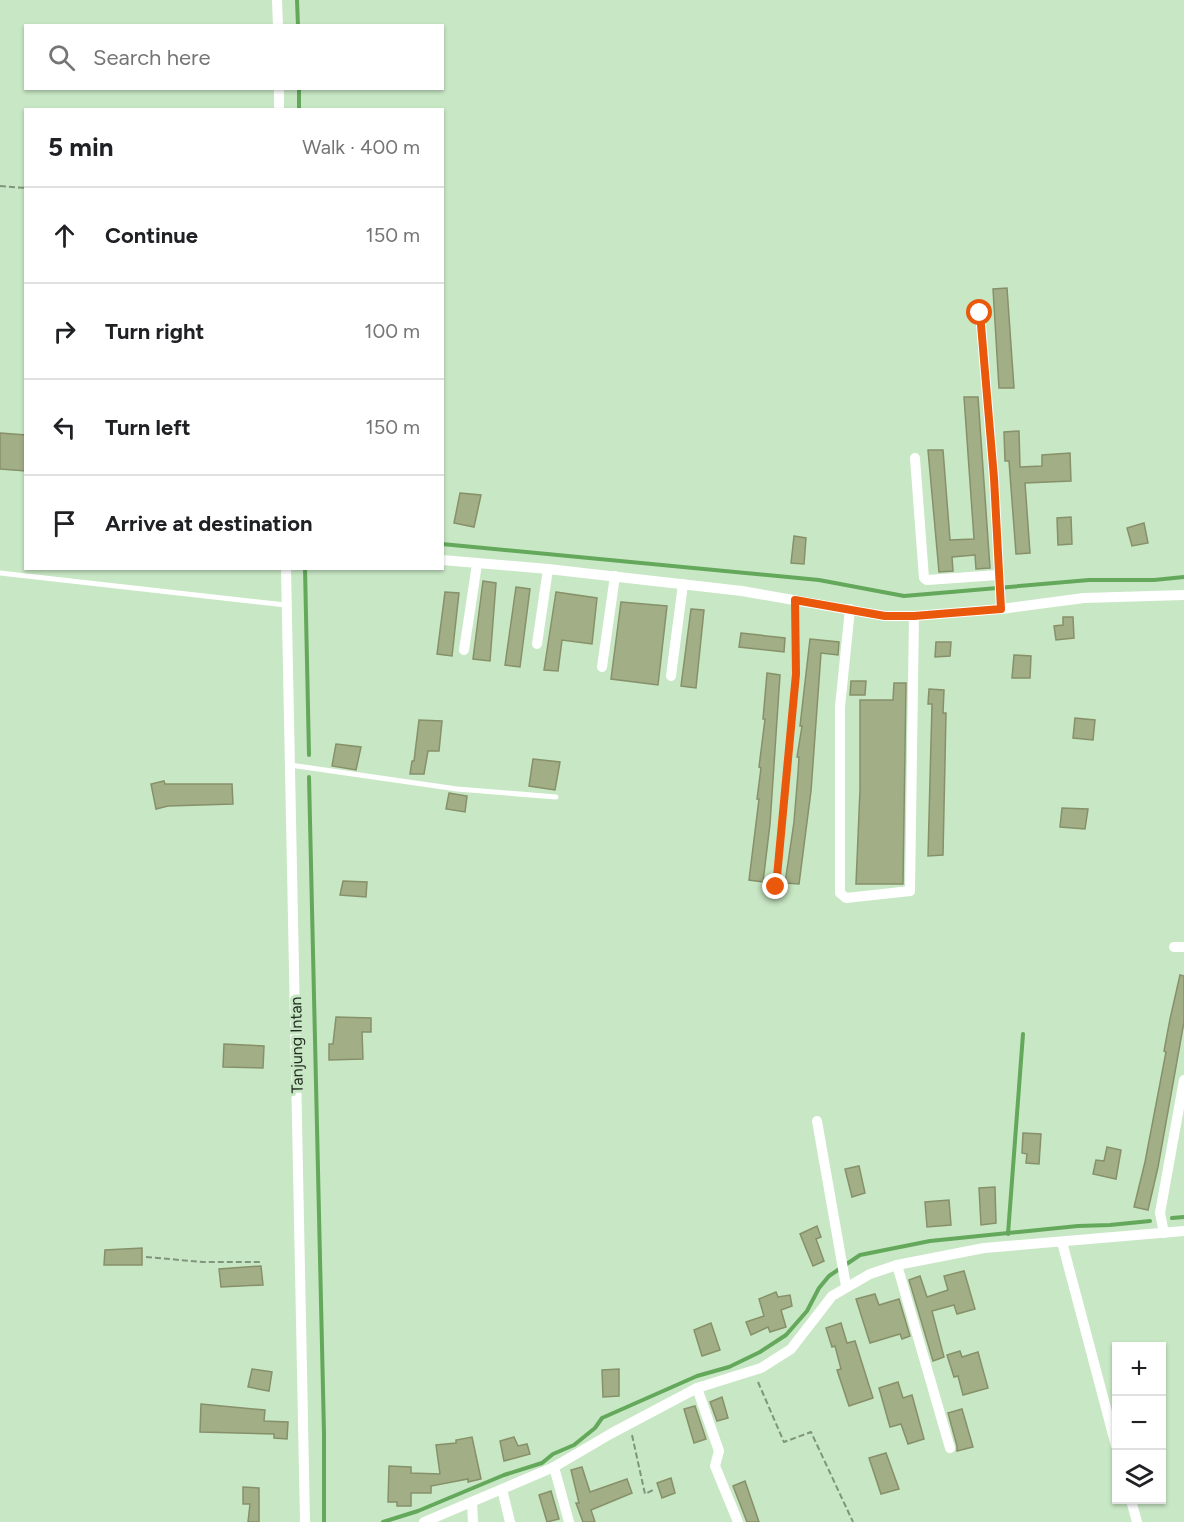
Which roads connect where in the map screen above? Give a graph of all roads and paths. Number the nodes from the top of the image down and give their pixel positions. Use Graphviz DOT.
graph roads {
  1 [pos="277,0"];
  2 [pos="278,24"];
  3 [pos="279,90"];
  4 [pos="279,108"];
  5 [pos="0,186"];
  6 [pos="24,188"];
  7 [pos="980,313"];
  8 [pos="915,458"];
  9 [pos="444,560"];
  10 [pos="477,564"];
  11 [pos="548,569"];
  12 [pos="286,570"];
  13 [pos="0,573"];
  14 [pos="615,576"];
  15 [pos="998,578"];
  16 [pos="683,584"];
  17 [pos="1184,595"];
  18 [pos="795,600"];
  19 [pos="1000,604"];
  20 [pos="286,605"];
  21 [pos="850,609"];
  22 [pos="914,616"];
  23 [pos="537,644"];
  24 [pos="464,650"];
  25 [pos="602,667"];
  26 [pos="671,676"];
  27 [pos="290,765"];
  28 [pos="556,797"];
  29 [pos="776,887"];
  30 [pos="1184,1080"];
  31 [pos="818,1120"];
  32 [pos="1184,1231"];
  33 [pos="1164,1233"];
  34 [pos="1062,1242"];
  35 [pos="146,1257"];
  36 [pos="261,1262"];
  37 [pos="897,1265"];
  38 [pos="846,1286"];
  39 [pos="753,1371"];
  40 [pos="697,1388"];
  41 [pos="629,1424"];
  42 [pos="1112,1431"];
  43 [pos="950,1448"];
  44 [pos="554,1467"];
  45 [pos="502,1489"];
  46 [pos="653,1490"];
  47 [pos="472,1502"];
  48 [pos="1132,1504"];
  49 [pos="306,1522"];
  50 [pos="424,1522"];
  51 [pos="473,1522"];
  52 [pos="510,1522"];
  53 [pos="569,1522"];
  54 [pos="738,1522"];
  55 [pos="853,1522"];
  56 [pos="1137,1522"];
  1 -- 2 [label="street"];
  3 -- 4 [label="street"];
  5 -- 6 [label="path"];
  7 -- 15 [label="street"];
  8 -- 15 [label="street"];
  9 -- 10 [label="street"];
  10 -- 11 [label="street"];
  10 -- 24 [label="street"];
  11 -- 14 [label="street"];
  11 -- 23 [label="street"];
  12 -- 20 [label="street, Tanjung Intan"];
  13 -- 20 [label="lane"];
  14 -- 16 [label="street"];
  14 -- 25 [label="street"];
  15 -- 19 [label="street"];
  16 -- 18 [label="street"];
  16 -- 26 [label="street"];
  17 -- 19 [label="street"];
  18 -- 21 [label="street"];
  18 -- 29 [label="path"];
  19 -- 22 [label="street"];
  20 -- 27 [label="street, Tanjung Intan"];
  21 -- 22 [label="street"];
  21 -- 22 [label="street"];
  27 -- 28 [label="lane"];
  27 -- 49 [label="street, Tanjung Intan"];
  30 -- 33 [label="street"];
  31 -- 38 [label="street"];
  32 -- 33 [label="street"];
  33 -- 34 [label="street"];
  34 -- 37 [label="street"];
  34 -- 42 [label="street"];
  35 -- 36 [label="path"];
  37 -- 38 [label="street"];
  37 -- 43 [label="street"];
  38 -- 39 [label="street"];
  39 -- 40 [label="street"];
  39 -- 55 [label="path"];
  40 -- 41 [label="street"];
  40 -- 54 [label="street"];
  41 -- 44 [label="street"];
  41 -- 46 [label="path"];
  44 -- 45 [label="street"];
  44 -- 53 [label="street"];
  45 -- 47 [label="street"];
  45 -- 52 [label="street"];
  47 -- 50 [label="street"];
  47 -- 51 [label="street"];
  48 -- 56 [label="street"];
}
